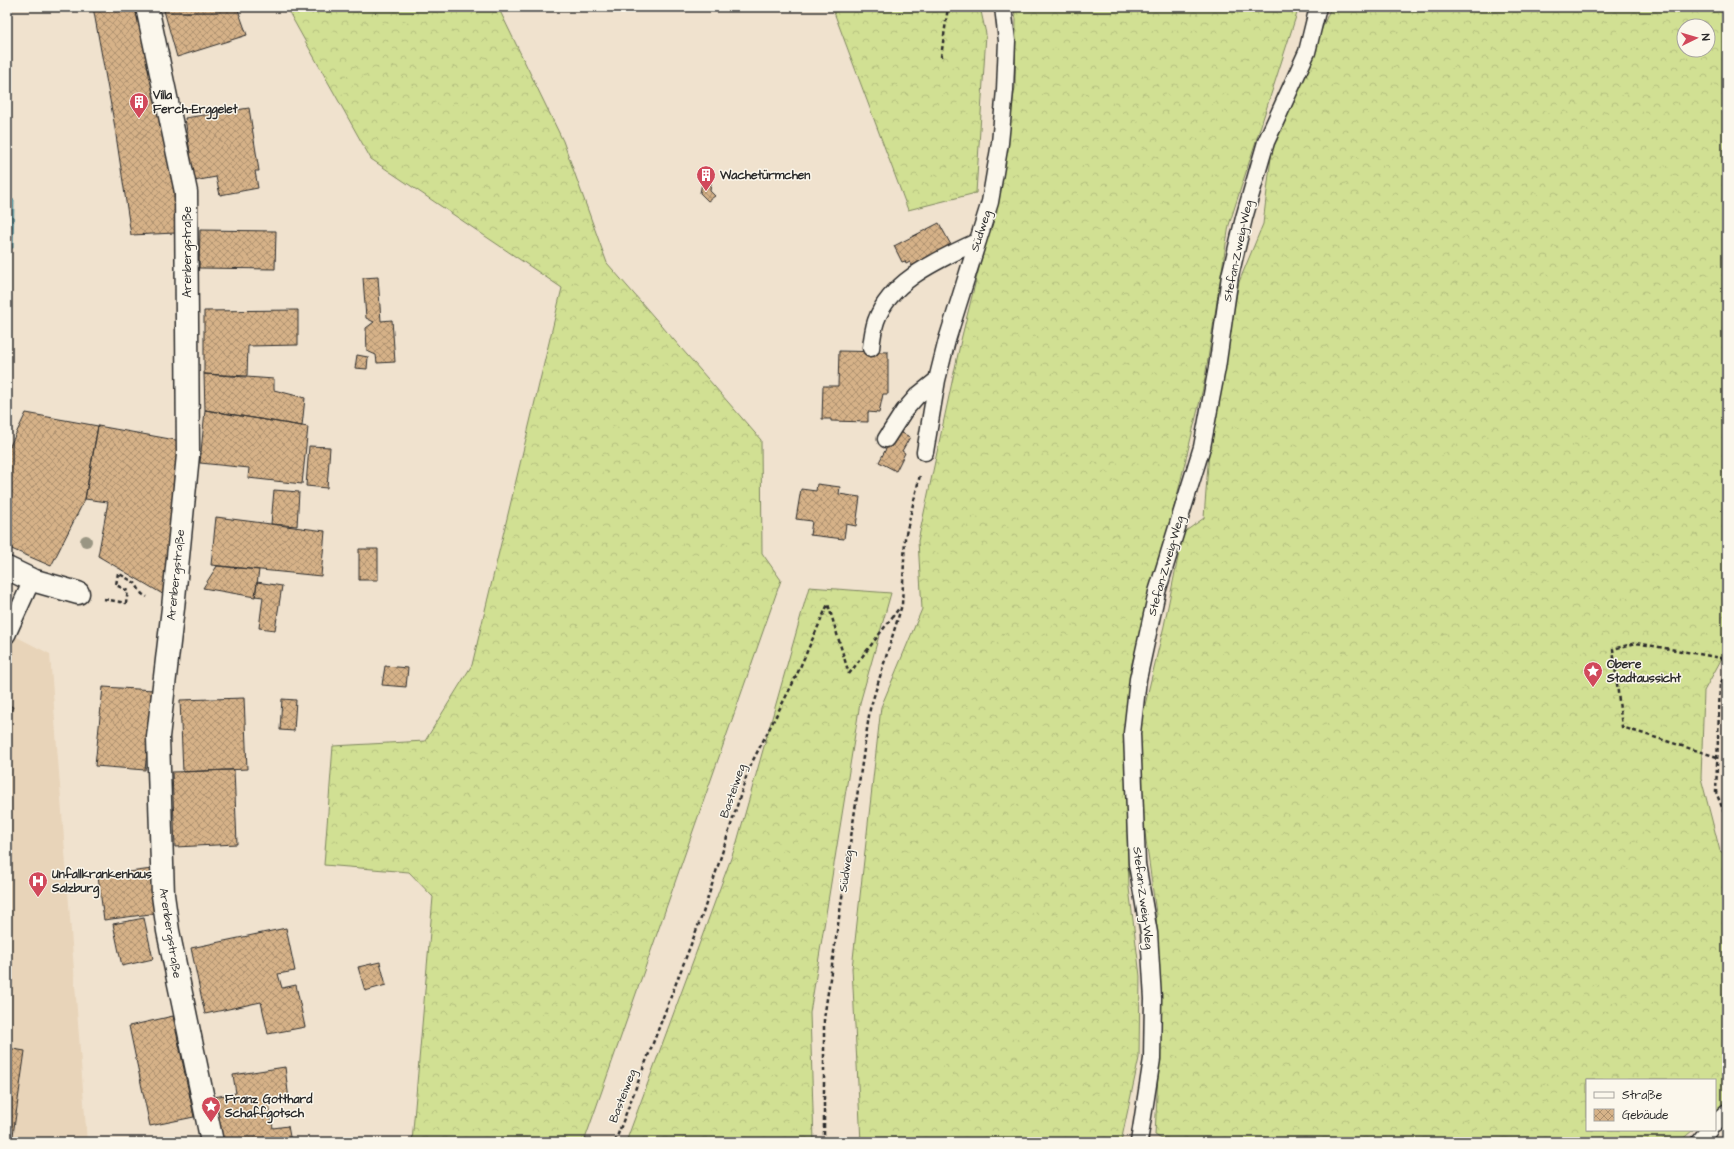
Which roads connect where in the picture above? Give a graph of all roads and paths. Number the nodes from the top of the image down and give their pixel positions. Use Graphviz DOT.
graph roads {
  1 [pos="147,7"];
  2 [pos="948,7"];
  3 [pos="1003,7"];
  4 [pos="1318,7"];
  5 [pos="941,56"];
  6 [pos="978,241"];
  7 [pos="871,348"];
  8 [pos="938,380"];
  9 [pos="886,439"];
  10 [pos="926,452"];
  11 [pos="7,568"];
  12 [pos="32,580"];
  13 [pos="78,593"];
  14 [pos="142,594"];
  15 [pos="126,603"];
  16 [pos="902,605"];
  17 [pos="7,635"];
  18 [pos="1727,659"];
  19 [pos="1727,674"];
  20 [pos="1717,757"];
  21 [pos="1727,820"];
  22 [pos="1727,1112"];
  23 [pos="1716,1123"];
  24 [pos="1708,1131"];
  25 [pos="212,1142"];
  26 [pos="615,1142"];
  27 [pos="824,1142"];
  28 [pos="1139,1142"];
  29 [pos="1699,1142"];
  1 -- 25 [label="street, Arenbergstraße"];
  2 -- 5 [label="path"];
  3 -- 6 [label="lane, Südweg"];
  4 -- 28 [label="lane, Stefan-Zweig-Weg"];
  6 -- 7 [label="lane"];
  6 -- 8 [label="lane, Südweg"];
  8 -- 9 [label="lane"];
  8 -- 10 [label="lane, Südweg"];
  10 -- 16 [label="path, Südweg"];
  11 -- 12 [label="street"];
  12 -- 13 [label="street"];
  12 -- 17 [label="lane"];
  14 -- 15 [label="path"];
  16 -- 26 [label="path, Basteiweg"];
  16 -- 27 [label="path, Südweg"];
  18 -- 20 [label="path"];
  19 -- 20 [label="path"];
  20 -- 21 [label="path"];
  22 -- 23 [label="lane"];
  24 -- 29 [label="lane"];
}
